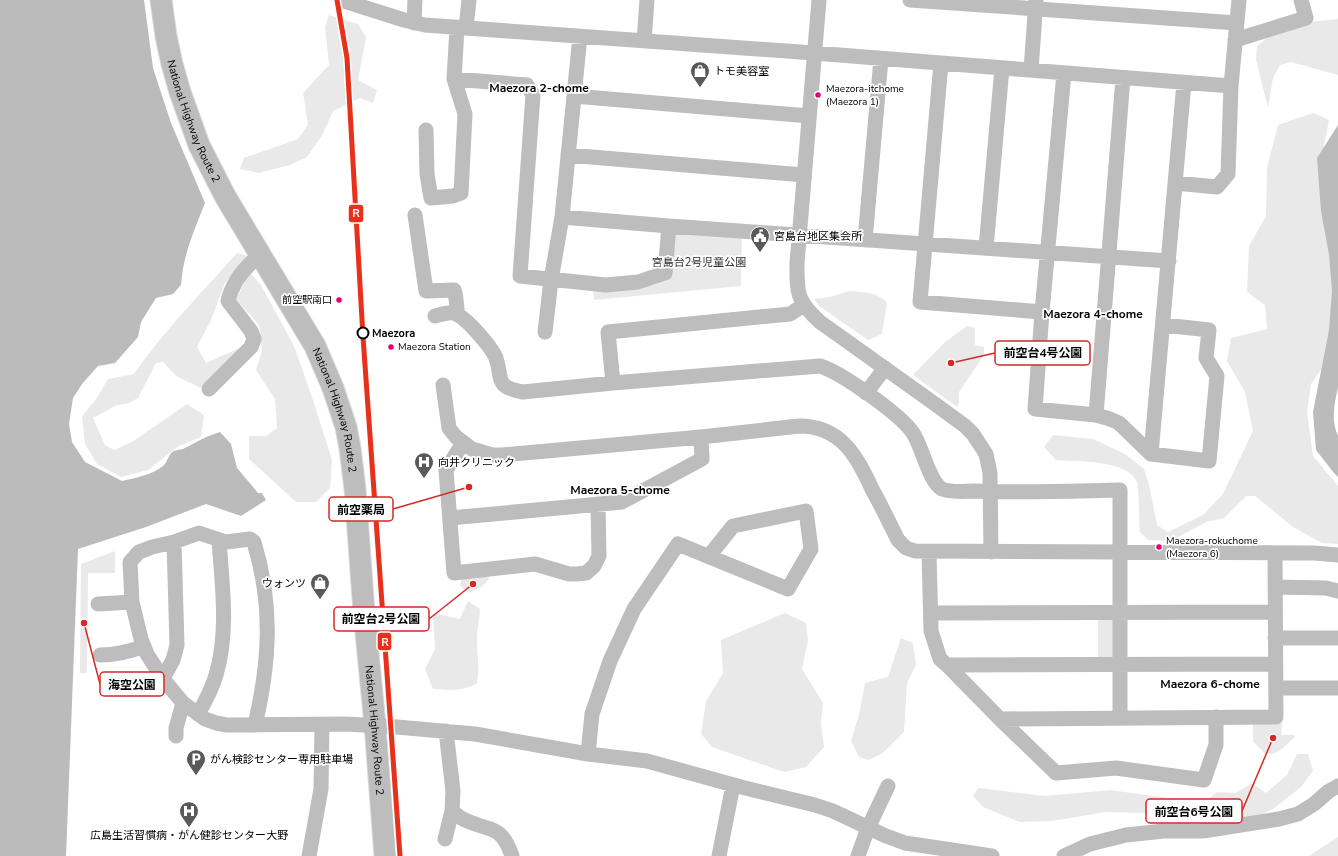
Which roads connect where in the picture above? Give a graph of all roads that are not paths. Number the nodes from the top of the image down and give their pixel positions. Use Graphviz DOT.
graph roads {
  1 [pos="161,0"];
  2 [pos="341,0"];
  3 [pos="415,0"];
  4 [pos="469,0"];
  5 [pos="647,0"];
  6 [pos="819,0"];
  7 [pos="910,0"];
  8 [pos="1239,0"];
  9 [pos="1301,0"];
  10 [pos="1036,4"];
  11 [pos="414,23"];
  12 [pos="1237,23"];
  13 [pos="462,28"];
  14 [pos="580,36"];
  15 [pos="1235,40"];
  16 [pos="644,41"];
  17 [pos="814,54"];
  18 [pos="881,59"];
  19 [pos="941,64"];
  20 [pos="1002,68"];
  21 [pos="1031,70"];
  22 [pos="1064,73"];
  23 [pos="1123,78"];
  24 [pos="454,79"];
  25 [pos="1184,82"];
  26 [pos="1231,86"];
  27 [pos="574,96"];
  28 [pos="809,116"];
  29 [pos="426,130"];
  30 [pos="568,155"];
  31 [pos="804,175"];
  32 [pos="1175,183"];
  33 [pos="415,216"];
  34 [pos="562,217"];
  35 [pos="669,226"];
  36 [pos="799,235"];
  37 [pos="865,240"];
  38 [pos="926,244"];
  39 [pos="986,248"];
  40 [pos="1048,253"];
  41 [pos="260,255"];
  42 [pos="1108,257"];
  43 [pos="1169,261"];
  44 [pos="274,280"];
  45 [pos="551,280"];
  46 [pos="804,305"];
  47 [pos="1042,312"];
  48 [pos="458,315"];
  49 [pos="435,316"];
  50 [pos="1164,325"];
  51 [pos="545,332"];
  52 [pos="885,368"];
  53 [pos="613,383"];
  54 [pos="443,385"];
  55 [pos="209,389"];
  56 [pos="866,393"];
  57 [pos="1096,415"];
  58 [pos="701,437"];
  59 [pos="463,443"];
  60 [pos="1151,454"];
  61 [pos="990,492"];
  62 [pos="598,504"];
  63 [pos="450,518"];
  64 [pos="219,540"];
  65 [pos="174,542"];
  66 [pos="929,552"];
  67 [pos="991,552"];
  68 [pos="1120,552"];
  69 [pos="1275,553"];
  70 [pos="1338,555"];
  71 [pos="709,556"];
  72 [pos="1275,588"];
  73 [pos="1338,591"];
  74 [pos="132,602"];
  75 [pos="98,604"];
  76 [pos="1120,612"];
  77 [pos="1275,612"];
  78 [pos="931,613"];
  79 [pos="1276,638"];
  80 [pos="1338,638"];
  81 [pos="144,646"];
  82 [pos="100,655"];
  83 [pos="1276,664"];
  84 [pos="948,665"];
  85 [pos="1120,665"];
  86 [pos="163,678"];
  87 [pos="1276,688"];
  88 [pos="1338,688"];
  89 [pos="183,703"];
  90 [pos="201,716"];
  91 [pos="1216,717"];
  92 [pos="1120,718"];
  93 [pos="1000,719"];
  94 [pos="322,724"];
  95 [pos="255,725"];
  96 [pos="369,725"];
  97 [pos="446,732"];
  98 [pos="176,736"];
  99 [pos="588,754"];
  100 [pos="733,785"];
  101 [pos="888,786"];
  102 [pos="1338,786"];
  103 [pos="452,811"];
  104 [pos="868,828"];
  105 [pos="445,839"];
  106 [pos="309,856"];
  107 [pos="373,856"];
  108 [pos="385,856"];
  109 [pos="512,856"];
  110 [pos="719,856"];
  111 [pos="858,856"];
  112 [pos="992,856"];
  113 [pos="1064,856"];
  1 -- 41 [label="highway, National Highway Route 2"];
  2 -- 11 [label="street"];
  3 -- 11 [label="street"];
  4 -- 13 [label="street"];
  5 -- 16 [label="street"];
  6 -- 17 [label="street"];
  7 -- 10 [label="street"];
  8 -- 12 [label="street"];
  9 -- 15 [label="street"];
  10 -- 12 [label="street"];
  10 -- 21 [label="street"];
  11 -- 13 [label="street"];
  12 -- 15 [label="street"];
  13 -- 14 [label="street"];
  13 -- 24 [label="street"];
  14 -- 16 [label="street"];
  14 -- 27 [label="street"];
  15 -- 26 [label="street"];
  16 -- 17 [label="street"];
  17 -- 18 [label="street"];
  17 -- 28 [label="street"];
  18 -- 19 [label="street"];
  18 -- 37 [label="street"];
  19 -- 20 [label="street"];
  19 -- 38 [label="street"];
  20 -- 21 [label="street"];
  20 -- 39 [label="street"];
  21 -- 22 [label="street"];
  22 -- 23 [label="street"];
  22 -- 40 [label="street"];
  23 -- 25 [label="street"];
  23 -- 42 [label="street"];
  24 -- 29 [label="street"];
  24 -- 45 [label="street"];
  25 -- 26 [label="street"];
  25 -- 32 [label="street"];
  26 -- 32 [label="street"];
  27 -- 28 [label="street"];
  27 -- 30 [label="street"];
  28 -- 31 [label="street"];
  30 -- 31 [label="street"];
  30 -- 34 [label="street"];
  31 -- 36 [label="street"];
  32 -- 43 [label="street"];
  33 -- 48 [label="street"];
  34 -- 35 [label="street"];
  34 -- 45 [label="street"];
  35 -- 36 [label="street"];
  35 -- 45 [label="street"];
  36 -- 37 [label="street"];
  36 -- 46 [label="street"];
  37 -- 38 [label="street"];
  38 -- 39 [label="street"];
  38 -- 47 [label="street"];
  39 -- 40 [label="street"];
  40 -- 42 [label="street"];
  40 -- 47 [label="street"];
  41 -- 44 [label="highway, National Highway Route 2"];
  41 -- 55 [label="street"];
  42 -- 43 [label="street"];
  42 -- 57 [label="street"];
  43 -- 50 [label="street"];
  44 -- 96 [label="highway, National Highway Route 2"];
  44 -- 96 [label="highway, National Highway Route 2"];
  45 -- 51 [label="street"];
  46 -- 52 [label="street"];
  46 -- 53 [label="street"];
  47 -- 57 [label="street"];
  48 -- 49 [label="street"];
  48 -- 53 [label="street"];
  50 -- 60 [label="street"];
  50 -- 60 [label="street"];
  52 -- 56 [label="street"];
  52 -- 61 [label="street"];
  53 -- 56 [label="street"];
  54 -- 59 [label="street"];
  56 -- 61 [label="street"];
  57 -- 60 [label="street"];
  58 -- 59 [label="street"];
  58 -- 62 [label="street"];
  58 -- 66 [label="street"];
  59 -- 63 [label="street"];
  61 -- 67 [label="street"];
  61 -- 68 [label="street"];
  62 -- 63 [label="street"];
  62 -- 63 [label="street"];
  64 -- 65 [label="street"];
  64 -- 90 [label="street"];
  64 -- 95 [label="street"];
  65 -- 74 [label="street"];
  65 -- 86 [label="street"];
  66 -- 67 [label="street"];
  66 -- 78 [label="street"];
  67 -- 68 [label="street"];
  68 -- 69 [label="street"];
  68 -- 76 [label="street"];
  69 -- 70 [label="street"];
  69 -- 72 [label="street"];
  71 -- 71 [label="street"];
  71 -- 99 [label="street"];
  72 -- 73 [label="street"];
  72 -- 77 [label="street"];
  74 -- 75 [label="street"];
  74 -- 81 [label="street"];
  76 -- 77 [label="street"];
  76 -- 78 [label="street"];
  76 -- 85 [label="street"];
  77 -- 79 [label="street"];
  78 -- 84 [label="street"];
  79 -- 80 [label="street"];
  79 -- 83 [label="street"];
  81 -- 82 [label="street"];
  81 -- 86 [label="street"];
  83 -- 85 [label="street"];
  83 -- 87 [label="street"];
  84 -- 85 [label="street"];
  84 -- 93 [label="street"];
  85 -- 92 [label="street"];
  86 -- 89 [label="street"];
  87 -- 88 [label="street"];
  87 -- 91 [label="street"];
  89 -- 90 [label="street"];
  89 -- 98 [label="street"];
  90 -- 95 [label="street"];
  91 -- 92 [label="street"];
  91 -- 93 [label="street"];
  92 -- 93 [label="street"];
  94 -- 95 [label="street"];
  94 -- 96 [label="street"];
  94 -- 106 [label="street"];
  96 -- 97 [label="street"];
  96 -- 107 [label="highway, National Highway Route 2"];
  96 -- 108 [label="highway, National Highway Route 2"];
  97 -- 99 [label="street"];
  97 -- 103 [label="street"];
  99 -- 100 [label="street"];
  100 -- 104 [label="street"];
  100 -- 110 [label="street"];
  101 -- 104 [label="street"];
  102 -- 113 [label="street"];
  103 -- 105 [label="street"];
  103 -- 109 [label="street"];
  104 -- 111 [label="street"];
  104 -- 112 [label="street"];
}
